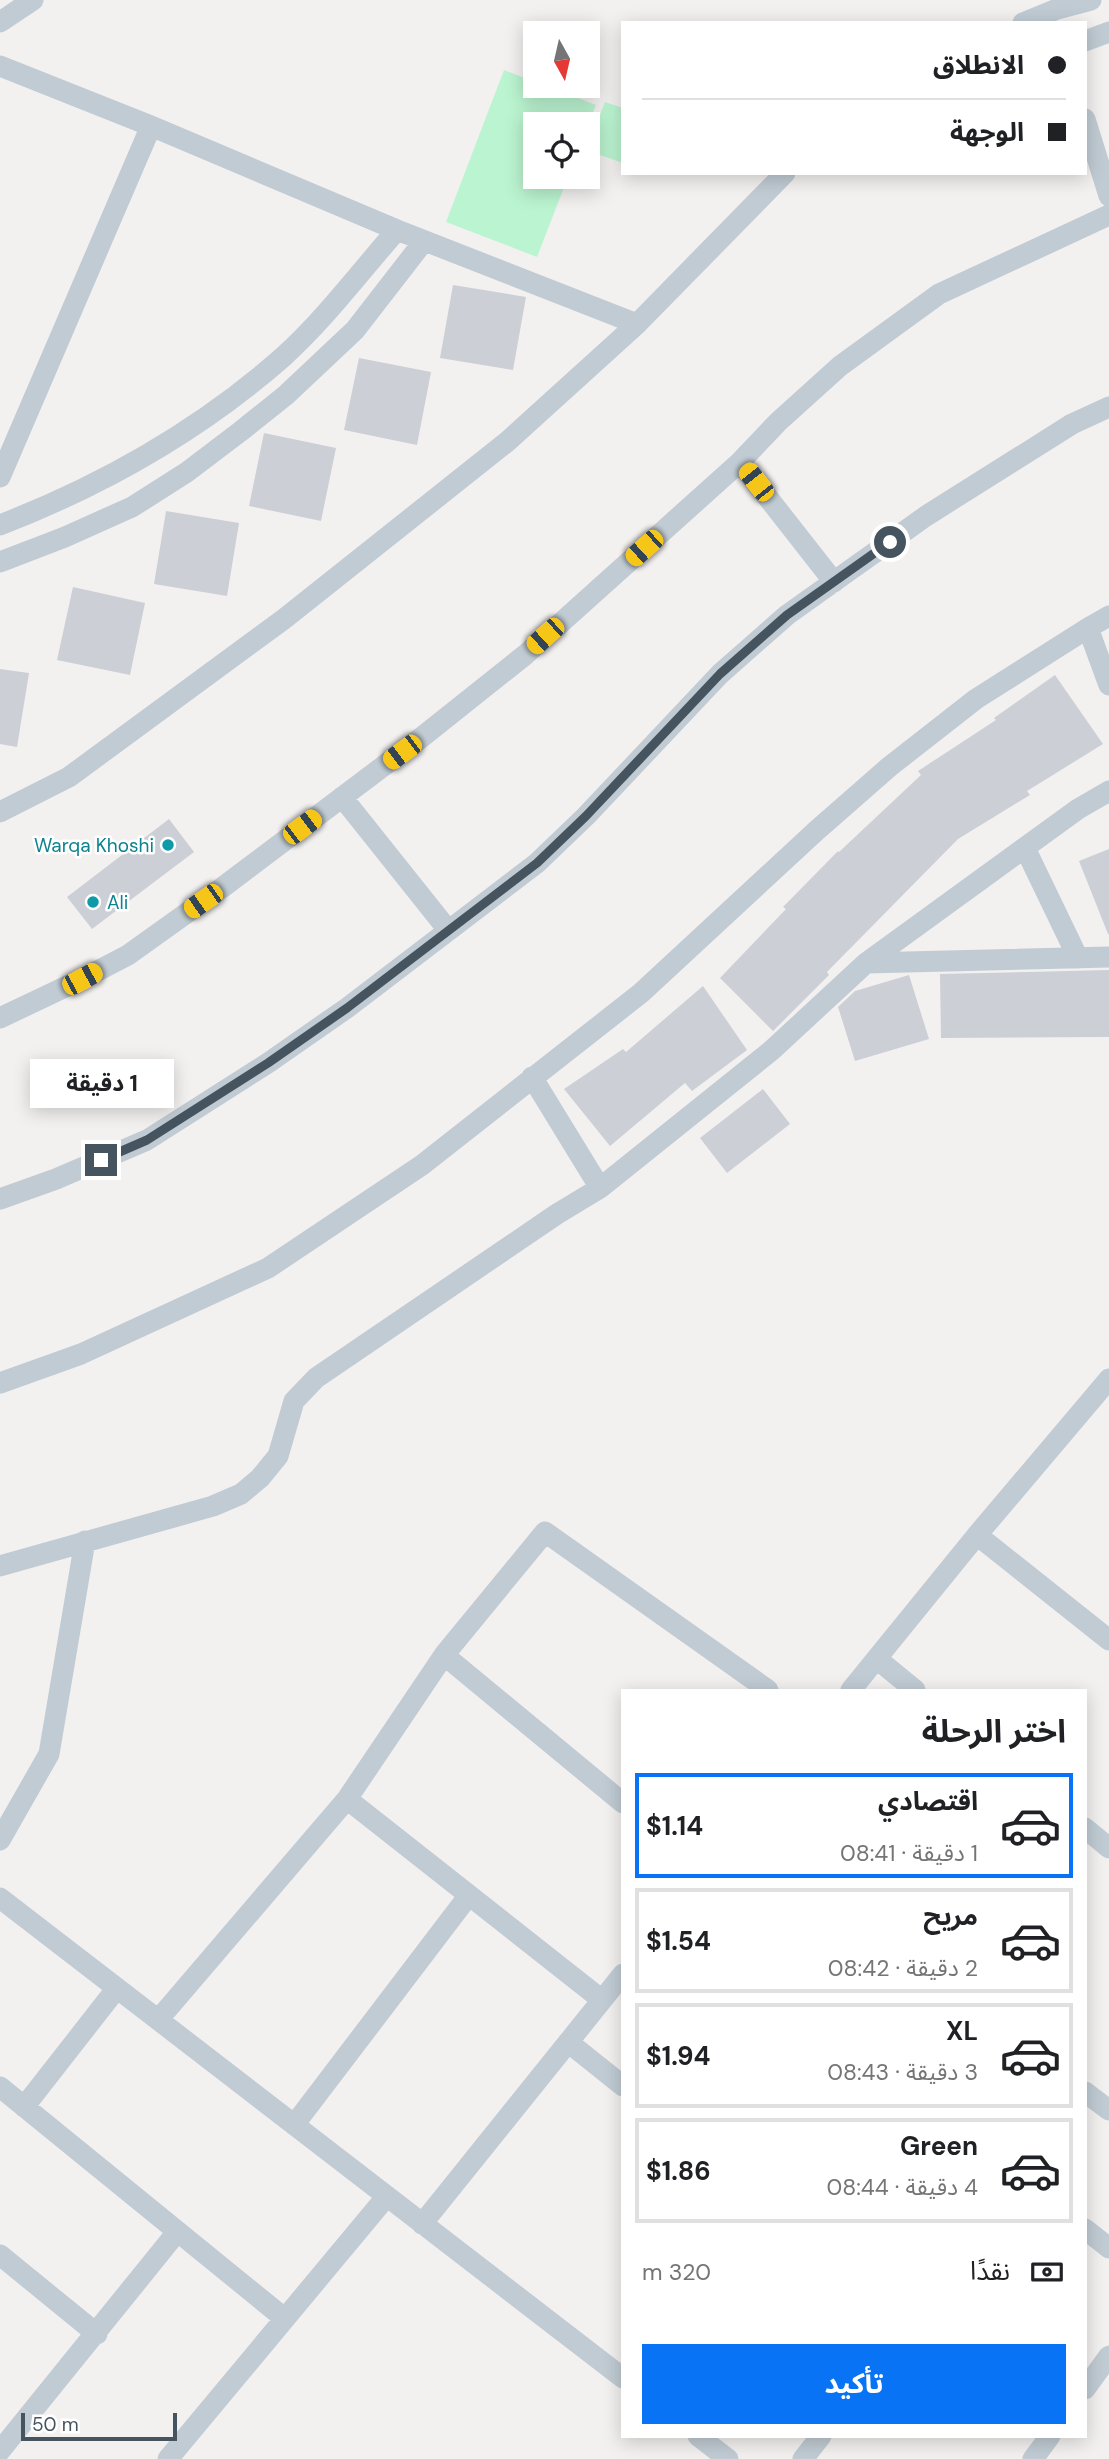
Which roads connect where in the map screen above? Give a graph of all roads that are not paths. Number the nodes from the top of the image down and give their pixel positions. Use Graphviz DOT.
graph roads {
  1 [pos="33,0"];
  2 [pos="1091,0"];
  3 [pos="1056,11"];
  4 [pos="1,20"];
  5 [pos="1028,21"];
  6 [pos="1109,32"];
  7 [pos="1087,40"];
  8 [pos="0,66"];
  9 [pos="1087,125"];
  10 [pos="151,126"];
  11 [pos="787,175"];
  12 [pos="1109,196"];
  13 [pos="1109,215"];
  14 [pos="397,230"];
  15 [pos="424,241"];
  16 [pos="637,324"];
  17 [pos="1109,407"];
  18 [pos="740,462"];
  19 [pos="0,477"];
  20 [pos="0,525"];
  21 [pos="0,562"];
  22 [pos="834,582"];
  23 [pos="1109,616"];
  24 [pos="1088,628"];
  25 [pos="1109,685"];
  26 [pos="1109,791"];
  27 [pos="342,797"];
  28 [pos="0,812"];
  29 [pos="1026,848"];
  30 [pos="448,930"];
  31 [pos="1109,957"];
  32 [pos="1078,958"];
  33 [pos="866,963"];
  34 [pos="0,1018"];
  35 [pos="532,1077"];
  36 [pos="600,1188"];
  37 [pos="0,1199"];
  38 [pos="1109,1380"];
  39 [pos="0,1383"];
  40 [pos="977,1535"];
  41 [pos="85,1541"];
  42 [pos="0,1566"];
  43 [pos="1109,1640"];
  44 [pos="444,1655"];
  45 [pos="877,1659"];
  46 [pos="767,1689"];
  47 [pos="852,1689"];
  48 [pos="914,1689"];
  49 [pos="347,1799"];
  50 [pos="621,1801"];
  51 [pos="1087,1831"];
  52 [pos="0,1840"];
  53 [pos="1109,1848"];
  54 [pos="469,1895"];
  55 [pos="3,1905"];
  56 [pos="621,1976"];
  57 [pos="117,1989"];
  58 [pos="602,2000"];
  59 [pos="158,2021"];
  60 [pos="568,2042"];
  61 [pos="621,2084"];
  62 [pos="0,2087"];
  63 [pos="1087,2094"];
  64 [pos="24,2107"];
  65 [pos="1109,2110"];
  66 [pos="294,2125"];
  67 [pos="387,2196"];
  68 [pos="422,2224"];
  69 [pos="1087,2231"];
  70 [pos="177,2232"];
  71 [pos="1109,2248"];
  72 [pos="0,2255"];
  73 [pos="284,2318"];
  74 [pos="97,2334"];
  75 [pos="1109,2356"];
  76 [pos="621,2376"];
  77 [pos="1087,2386"];
  78 [pos="701,2438"];
  79 [pos="819,2438"];
  80 [pos="1049,2438"];
  81 [pos="0,2451"];
  82 [pos="168,2459"];
  83 [pos="728,2459"];
  84 [pos="803,2459"];
  85 [pos="1033,2459"];
  1 -- 4 [label="street"];
  2 -- 3 [label="street"];
  3 -- 5 [label="street"];
  6 -- 7 [label="street"];
  8 -- 10 [label="street"];
  9 -- 12 [label="street"];
  10 -- 14 [label="street"];
  10 -- 19 [label="street"];
  11 -- 16 [label="street"];
  13 -- 18 [label="street"];
  14 -- 15 [label="street"];
  14 -- 20 [label="street"];
  15 -- 16 [label="street"];
  15 -- 21 [label="street"];
  16 -- 28 [label="street"];
  17 -- 22 [label="street"];
  18 -- 22 [label="street"];
  18 -- 27 [label="street"];
  22 -- 30 [label="street"];
  23 -- 24 [label="street"];
  24 -- 25 [label="street"];
  24 -- 35 [label="street"];
  26 -- 29 [label="street"];
  27 -- 30 [label="street"];
  27 -- 34 [label="street"];
  29 -- 32 [label="street"];
  29 -- 33 [label="street"];
  30 -- 37 [label="street"];
  31 -- 32 [label="street"];
  32 -- 33 [label="street"];
  33 -- 36 [label="street"];
  35 -- 36 [label="street"];
  35 -- 39 [label="street"];
  36 -- 41 [label="street"];
  38 -- 40 [label="street"];
  40 -- 43 [label="street"];
  40 -- 45 [label="street"];
  41 -- 42 [label="street"];
  41 -- 52 [label="street"];
  44 -- 46 [label="street"];
  44 -- 49 [label="street"];
  44 -- 50 [label="street"];
  45 -- 47 [label="street"];
  45 -- 48 [label="street"];
  49 -- 54 [label="street"];
  49 -- 59 [label="street"];
  51 -- 53 [label="street"];
  54 -- 58 [label="street"];
  54 -- 66 [label="street"];
  55 -- 57 [label="street"];
  56 -- 58 [label="street"];
  57 -- 59 [label="street"];
  57 -- 64 [label="street"];
  58 -- 60 [label="street"];
  59 -- 66 [label="street"];
  60 -- 61 [label="street"];
  60 -- 68 [label="street"];
  62 -- 64 [label="street"];
  63 -- 65 [label="street"];
  64 -- 70 [label="street"];
  66 -- 67 [label="street"];
  67 -- 68 [label="street"];
  67 -- 73 [label="street"];
  68 -- 76 [label="street"];
  69 -- 71 [label="street"];
  70 -- 73 [label="street"];
  70 -- 74 [label="street"];
  72 -- 74 [label="street"];
  73 -- 82 [label="street"];
  74 -- 81 [label="street"];
  75 -- 77 [label="street"];
  78 -- 83 [label="street"];
  79 -- 84 [label="street"];
  80 -- 85 [label="street"];
}
